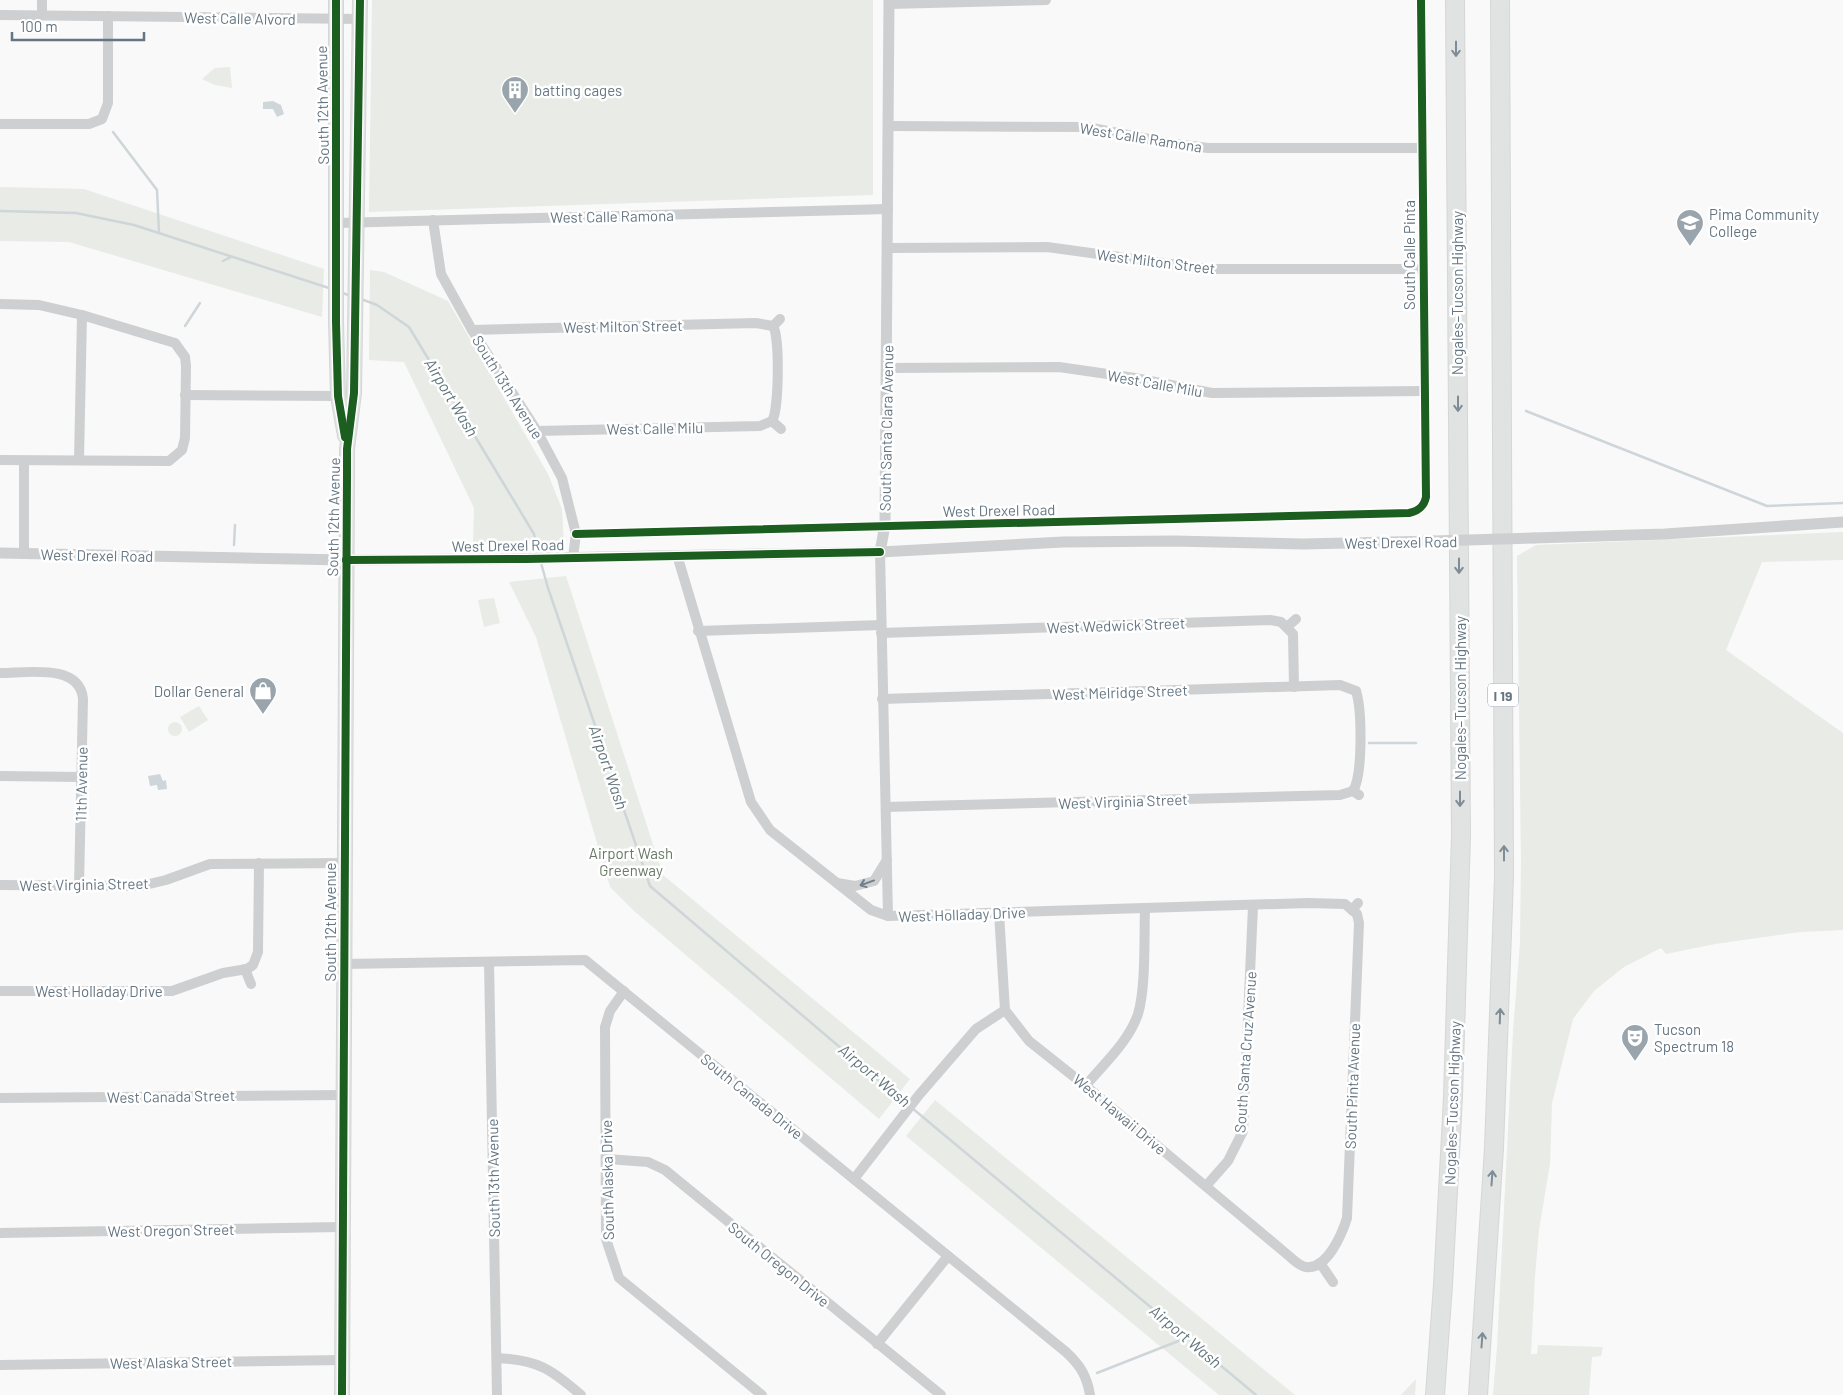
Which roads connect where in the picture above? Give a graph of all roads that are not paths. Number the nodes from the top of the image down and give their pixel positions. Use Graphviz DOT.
graph roads {
  1 [pos="42,0"];
  2 [pos="336,0"];
  3 [pos="360,0"];
  4 [pos="1046,0"];
  5 [pos="1421,0"];
  6 [pos="1455,0"];
  7 [pos="1500,0"];
  8 [pos="890,2"];
  9 [pos="0,15"];
  10 [pos="42,15"];
  11 [pos="108,16"];
  12 [pos="335,19"];
  13 [pos="360,19"];
  14 [pos="0,124"];
  15 [pos="889,126"];
  16 [pos="1422,148"];
  17 [pos="888,209"];
  18 [pos="433,220"];
  19 [pos="357,222"];
  20 [pos="337,223"];
  21 [pos="888,248"];
  22 [pos="1423,269"];
  23 [pos="0,304"];
  24 [pos="82,315"];
  25 [pos="472,330"];
  26 [pos="888,368"];
  27 [pos="1423,391"];
  28 [pos="184,395"];
  29 [pos="338,396"];
  30 [pos="772,421"];
  31 [pos="781,429"];
  32 [pos="537,431"];
  33 [pos="347,449"];
  34 [pos="0,460"];
  35 [pos="24,460"];
  36 [pos="78,460"];
  37 [pos="1421,508"];
  38 [pos="1843,522"];
  39 [pos="885,525"];
  40 [pos="576,534"];
  41 [pos="880,552"];
  42 [pos="0,553"];
  43 [pos="24,554"];
  44 [pos="677,555"];
  45 [pos="573,557"];
  46 [pos="346,560"];
  47 [pos="881,629"];
  48 [pos="698,632"];
  49 [pos="0,673"];
  50 [pos="1294,687"];
  51 [pos="882,699"];
  52 [pos="0,776"];
  53 [pos="80,777"];
  54 [pos="1356,793"];
  55 [pos="886,807"];
  56 [pos="888,859"];
  57 [pos="259,863"];
  58 [pos="344,863"];
  59 [pos="834,882"];
  60 [pos="0,885"];
  61 [pos="79,887"];
  62 [pos="1253,906"];
  63 [pos="1355,906"];
  64 [pos="1145,909"];
  65 [pos="999,913"];
  66 [pos="888,916"];
  67 [pos="489,962"];
  68 [pos="343,964"];
  69 [pos="249,967"];
  70 [pos="251,984"];
  71 [pos="0,991"];
  72 [pos="624,991"];
  73 [pos="1005,1010"];
  74 [pos="1086,1086"];
  75 [pos="343,1095"];
  76 [pos="0,1098"];
  77 [pos="607,1159"];
  78 [pos="854,1179"];
  79 [pos="1206,1186"];
  80 [pos="342,1227"];
  81 [pos="0,1233"];
  82 [pos="948,1256"];
  83 [pos="1319,1264"];
  84 [pos="1333,1282"];
  85 [pos="877,1344"];
  86 [pos="497,1358"];
  87 [pos="342,1360"];
  88 [pos="0,1365"];
  89 [pos="342,1395"];
  90 [pos="497,1395"];
  91 [pos="581,1395"];
  92 [pos="762,1395"];
  93 [pos="941,1395"];
  94 [pos="1090,1395"];
  95 [pos="1434,1395"];
  96 [pos="1478,1395"];
  1 -- 10 [label="street"];
  2 -- 12 [label="main road, South 12th Avenue"];
  3 -- 13 [label="main road, South 12th Avenue"];
  4 -- 8 [label="street"];
  5 -- 16 [label="street, South Calle Pinta"];
  6 -- 95 [label="highway, Nogales–Tucson Highway, one-way"];
  96 -- 7 [label="highway, I 19, one-way"];
  8 -- 15 [label="street, South Santa Clara Avenue"];
  9 -- 10 [label="street, West Calle Alvord"];
  10 -- 11 [label="street, West Calle Alvord"];
  11 -- 12 [label="street, West Calle Alvord"];
  11 -- 14 [label="street"];
  12 -- 13 [label="street, West Calle Alvord"];
  12 -- 20 [label="main road, South 12th Avenue"];
  13 -- 19 [label="main road, South 12th Avenue"];
  15 -- 16 [label="street, West Calle Ramona"];
  15 -- 17 [label="street, South Santa Clara Avenue"];
  16 -- 22 [label="street, South Calle Pinta"];
  17 -- 18 [label="street, West Calle Ramona"];
  17 -- 21 [label="street, South Santa Clara Avenue"];
  18 -- 19 [label="street, West Calle Ramona"];
  18 -- 25 [label="street, South 13th Avenue"];
  19 -- 20 [label="street, West Calle Ramona"];
  19 -- 33 [label="main road, South 12th Avenue"];
  20 -- 29 [label="main road, South 12th Avenue"];
  21 -- 22 [label="street, West Milton Street"];
  21 -- 26 [label="street, South Santa Clara Avenue"];
  22 -- 27 [label="street, South Calle Pinta"];
  23 -- 24 [label="street"];
  24 -- 28 [label="street"];
  24 -- 36 [label="street"];
  25 -- 30 [label="street, West Milton Street"];
  25 -- 32 [label="street, South 13th Avenue"];
  26 -- 27 [label="street, West Calle Milu"];
  26 -- 39 [label="street, South Santa Clara Avenue"];
  27 -- 37 [label="street, South Calle Pinta"];
  28 -- 29 [label="street"];
  28 -- 36 [label="street"];
  29 -- 33 [label="main road, South 12th Avenue"];
  30 -- 31 [label="street"];
  30 -- 32 [label="street, West Calle Milu"];
  32 -- 40 [label="street, South 13th Avenue"];
  33 -- 46 [label="main road, South 12th Avenue"];
  34 -- 35 [label="street"];
  35 -- 36 [label="street"];
  35 -- 43 [label="street"];
  37 -- 39 [label="street, West Drexel Road"];
  38 -- 41 [label="street, West Drexel Road, bridge"];
  39 -- 40 [label="street, West Drexel Road"];
  39 -- 41 [label="street, South Santa Clara Avenue"];
  40 -- 45 [label="street, South 13th Avenue"];
  41 -- 44 [label="street, West Drexel Road"];
  41 -- 47 [label="street, South Santa Clara Avenue"];
  42 -- 43 [label="street, West Drexel Road"];
  43 -- 46 [label="street, West Drexel Road"];
  44 -- 45 [label="street, West Drexel Road"];
  44 -- 48 [label="street, West Holladay Drive"];
  45 -- 46 [label="street, West Drexel Road"];
  46 -- 58 [label="main road, South 12th Avenue"];
  47 -- 48 [label="street, West Wedwick Street"];
  47 -- 50 [label="street, West Wedwick Street"];
  47 -- 51 [label="street, South Santa Clara Avenue"];
  48 -- 59 [label="street, West Holladay Drive"];
  49 -- 53 [label="street, 11th Avenue"];
  50 -- 51 [label="street, West Melridge Street"];
  50 -- 54 [label="street, West Melridge Street"];
  51 -- 55 [label="street, South Santa Clara Avenue"];
  52 -- 53 [label="street"];
  53 -- 61 [label="street, 11th Avenue"];
  54 -- 55 [label="street, West Virginia Street"];
  55 -- 56 [label="street, South Santa Clara Avenue"];
  56 -- 59 [label="street, one-way"];
  56 -- 66 [label="street, South Santa Clara Avenue"];
  57 -- 58 [label="street, West Virginia Street"];
  57 -- 61 [label="street, West Virginia Street"];
  57 -- 69 [label="street"];
  58 -- 68 [label="main road, South 12th Avenue"];
  59 -- 66 [label="street, West Holladay Drive"];
  60 -- 61 [label="street, West Virginia Street"];
  62 -- 63 [label="street, West Holladay Drive"];
  62 -- 64 [label="street, West Holladay Drive"];
  62 -- 79 [label="street, South Santa Cruz Avenue"];
  63 -- 83 [label="street, South Pinta Avenue"];
  64 -- 65 [label="street, West Holladay Drive"];
  64 -- 74 [label="street"];
  65 -- 66 [label="street, West Holladay Drive"];
  65 -- 73 [label="street"];
  67 -- 68 [label="street, South Canada Drive"];
  67 -- 72 [label="street, South Canada Drive"];
  67 -- 86 [label="street, South 13th Avenue"];
  68 -- 75 [label="main road, South 12th Avenue"];
  69 -- 70 [label="street"];
  69 -- 71 [label="street, West Holladay Drive"];
  72 -- 77 [label="street, South Alaska Drive"];
  72 -- 78 [label="street, South Canada Drive"];
  73 -- 74 [label="street, West Hawaii Drive"];
  73 -- 78 [label="street"];
  74 -- 79 [label="street, West Hawaii Drive"];
  75 -- 76 [label="street, West Canada Street"];
  75 -- 80 [label="main road, South 12th Avenue"];
  77 -- 85 [label="street, South Oregon Drive"];
  77 -- 92 [label="street, South Alaska Drive"];
  78 -- 82 [label="street, South Canada Drive"];
  79 -- 83 [label="street, West Hawaii Drive"];
  80 -- 81 [label="street, West Oregon Street"];
  80 -- 87 [label="main road, South 12th Avenue"];
  82 -- 85 [label="street"];
  82 -- 94 [label="street, South Canada Drive"];
  83 -- 84 [label="street"];
  85 -- 93 [label="street, South Oregon Drive"];
  86 -- 90 [label="street, South 13th Avenue"];
  86 -- 91 [label="street"];
  87 -- 88 [label="street, West Alaska Street"];
  87 -- 89 [label="main road, South 12th Avenue"];
}
